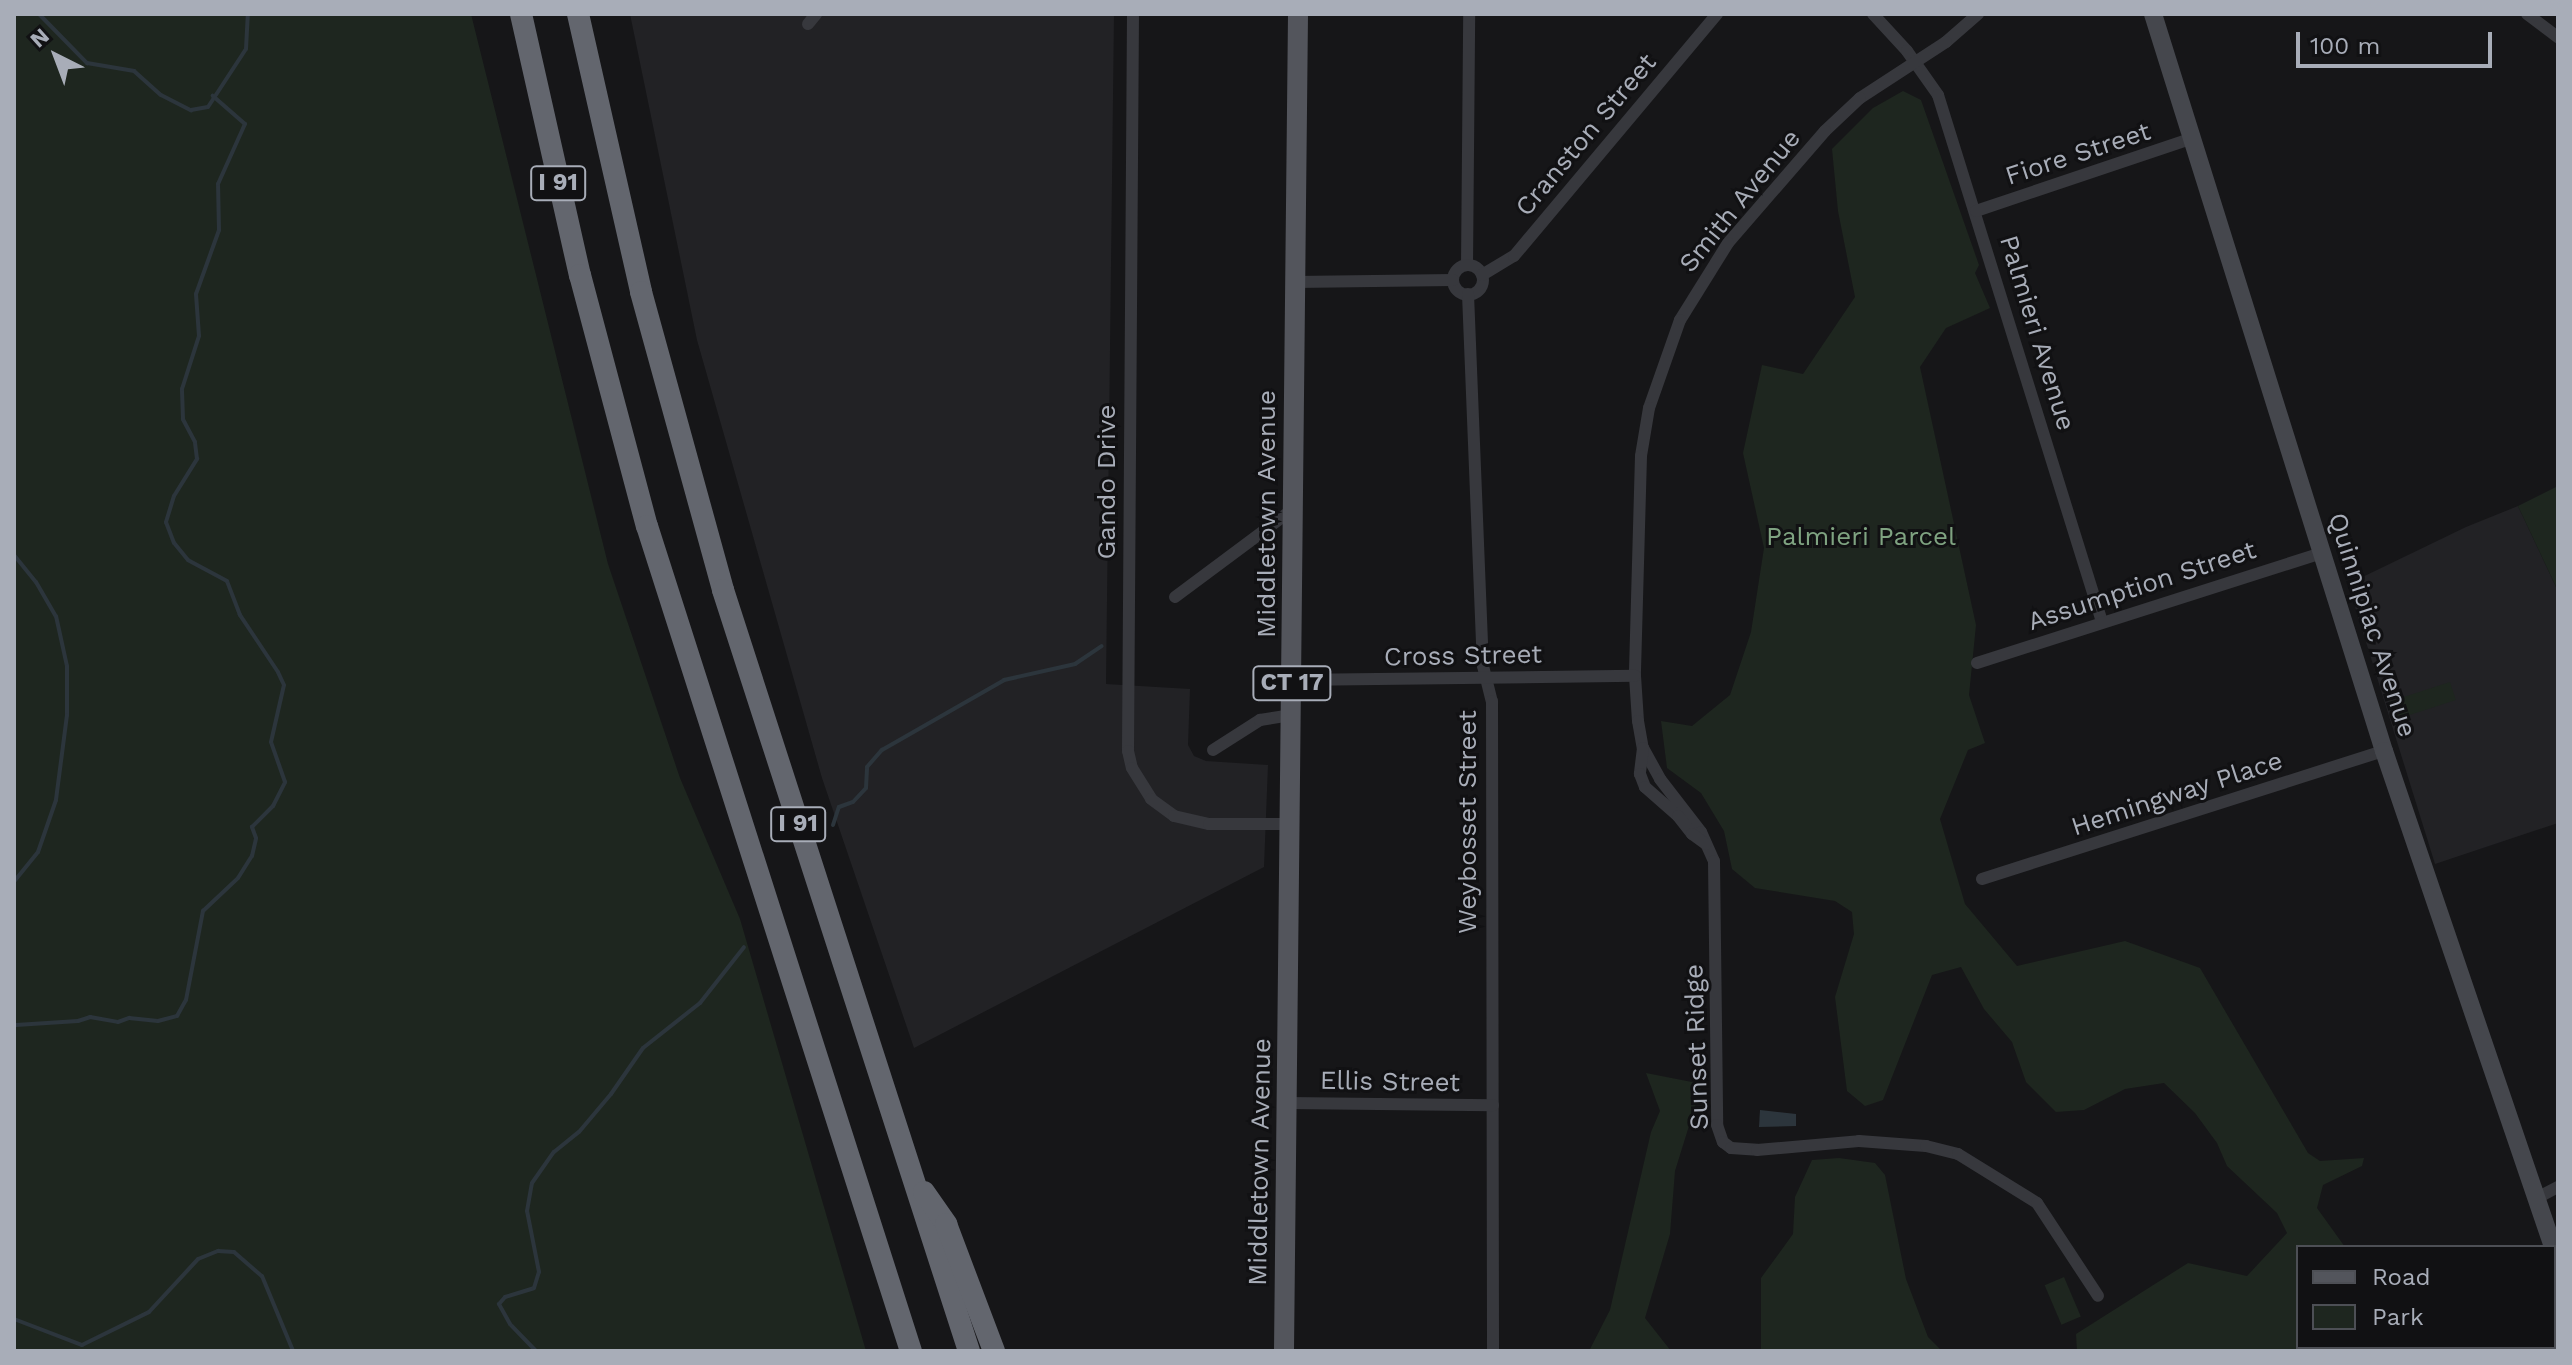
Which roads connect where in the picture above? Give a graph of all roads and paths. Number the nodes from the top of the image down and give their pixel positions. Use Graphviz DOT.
graph roads {
  1 [pos="521,14"];
  2 [pos="578,14"];
  3 [pos="1133,14"];
  4 [pos="1298,14"];
  5 [pos="1469,14"];
  6 [pos="1717,14"];
  7 [pos="1873,14"];
  8 [pos="1978,14"];
  9 [pos="2153,14"];
  10 [pos="2527,14"];
  11 [pos="2558,37"];
  12 [pos="1916,63"];
  13 [pos="2193,138"];
  14 [pos="1976,211"];
  15 [pos="1467,265"];
  16 [pos="1482,275"];
  17 [pos="1453,280"];
  18 [pos="1295,282"];
  19 [pos="1468,294"];
  20 [pos="1293,509"];
  21 [pos="2321,553"];
  22 [pos="1175,597"];
  23 [pos="2102,622"];
  24 [pos="1977,663"];
  25 [pos="1635,676"];
  26 [pos="1485,679"];
  27 [pos="1292,680"];
  28 [pos="1291,715"];
  29 [pos="1213,750"];
  30 [pos="2384,751"];
  31 [pos="1290,824"];
  32 [pos="1982,879"];
  33 [pos="1287,1103"];
  34 [pos="1493,1105"];
  35 [pos="914,1181"];
  36 [pos="2558,1187"];
  37 [pos="2537,1198"];
  38 [pos="2553,1245"];
  39 [pos="2098,1296"];
  40 [pos="911,1351"];
  41 [pos="969,1351"];
  42 [pos="994,1351"];
  43 [pos="1284,1351"];
  44 [pos="1493,1351"];
  1 -- 40 [label="highway, I 91"];
  2 -- 35 [label="highway, I 91"];
  3 -- 31 [label="street, Gando Drive"];
  4 -- 18 [label="main road, Middletown Avenue / CT 17"];
  5 -- 15 [label="street"];
  6 -- 16 [label="street, Cranston Street"];
  7 -- 12 [label="street, Palmieri Avenue"];
  8 -- 12 [label="street, Smith Avenue"];
  9 -- 13 [label="main road, Quinnipiac Avenue"];
  10 -- 11 [label="street"];
  12 -- 14 [label="street, Palmieri Avenue"];
  12 -- 25 [label="street, Smith Avenue"];
  13 -- 14 [label="street, Fiore Street"];
  13 -- 21 [label="main road, Quinnipiac Avenue"];
  14 -- 23 [label="street, Palmieri Avenue"];
  15 -- 16 [label="street"];
  15 -- 17 [label="street"];
  16 -- 19 [label="street"];
  17 -- 18 [label="street"];
  17 -- 19 [label="street"];
  18 -- 20 [label="main road, Middletown Avenue / CT 17"];
  19 -- 26 [label="street, Weybosset Street"];
  20 -- 22 [label="street"];
  20 -- 27 [label="main road, Middletown Avenue / CT 17"];
  21 -- 23 [label="street, Assumption Street"];
  21 -- 30 [label="main road, Quinnipiac Avenue"];
  23 -- 24 [label="street, Assumption Street"];
  25 -- 26 [label="street, Cross Street"];
  25 -- 39 [label="street, Sunset Ridge"];
  26 -- 27 [label="street, Cross Street"];
  26 -- 34 [label="street, Weybosset Street"];
  27 -- 28 [label="main road, Middletown Avenue / CT 17"];
  28 -- 29 [label="street"];
  28 -- 31 [label="main road, Middletown Avenue / CT 17"];
  30 -- 32 [label="street, Hemingway Place"];
  30 -- 37 [label="main road, Quinnipiac Avenue"];
  31 -- 33 [label="main road, Middletown Avenue / CT 17"];
  33 -- 34 [label="street, Ellis Street"];
  33 -- 43 [label="main road, Middletown Avenue / CT 17"];
  34 -- 44 [label="street, Weybosset Street"];
  35 -- 41 [label="highway, I 91"];
  35 -- 42 [label="highway"];
  36 -- 37 [label="street"];
  37 -- 38 [label="main road, Quinnipiac Avenue"];
}
